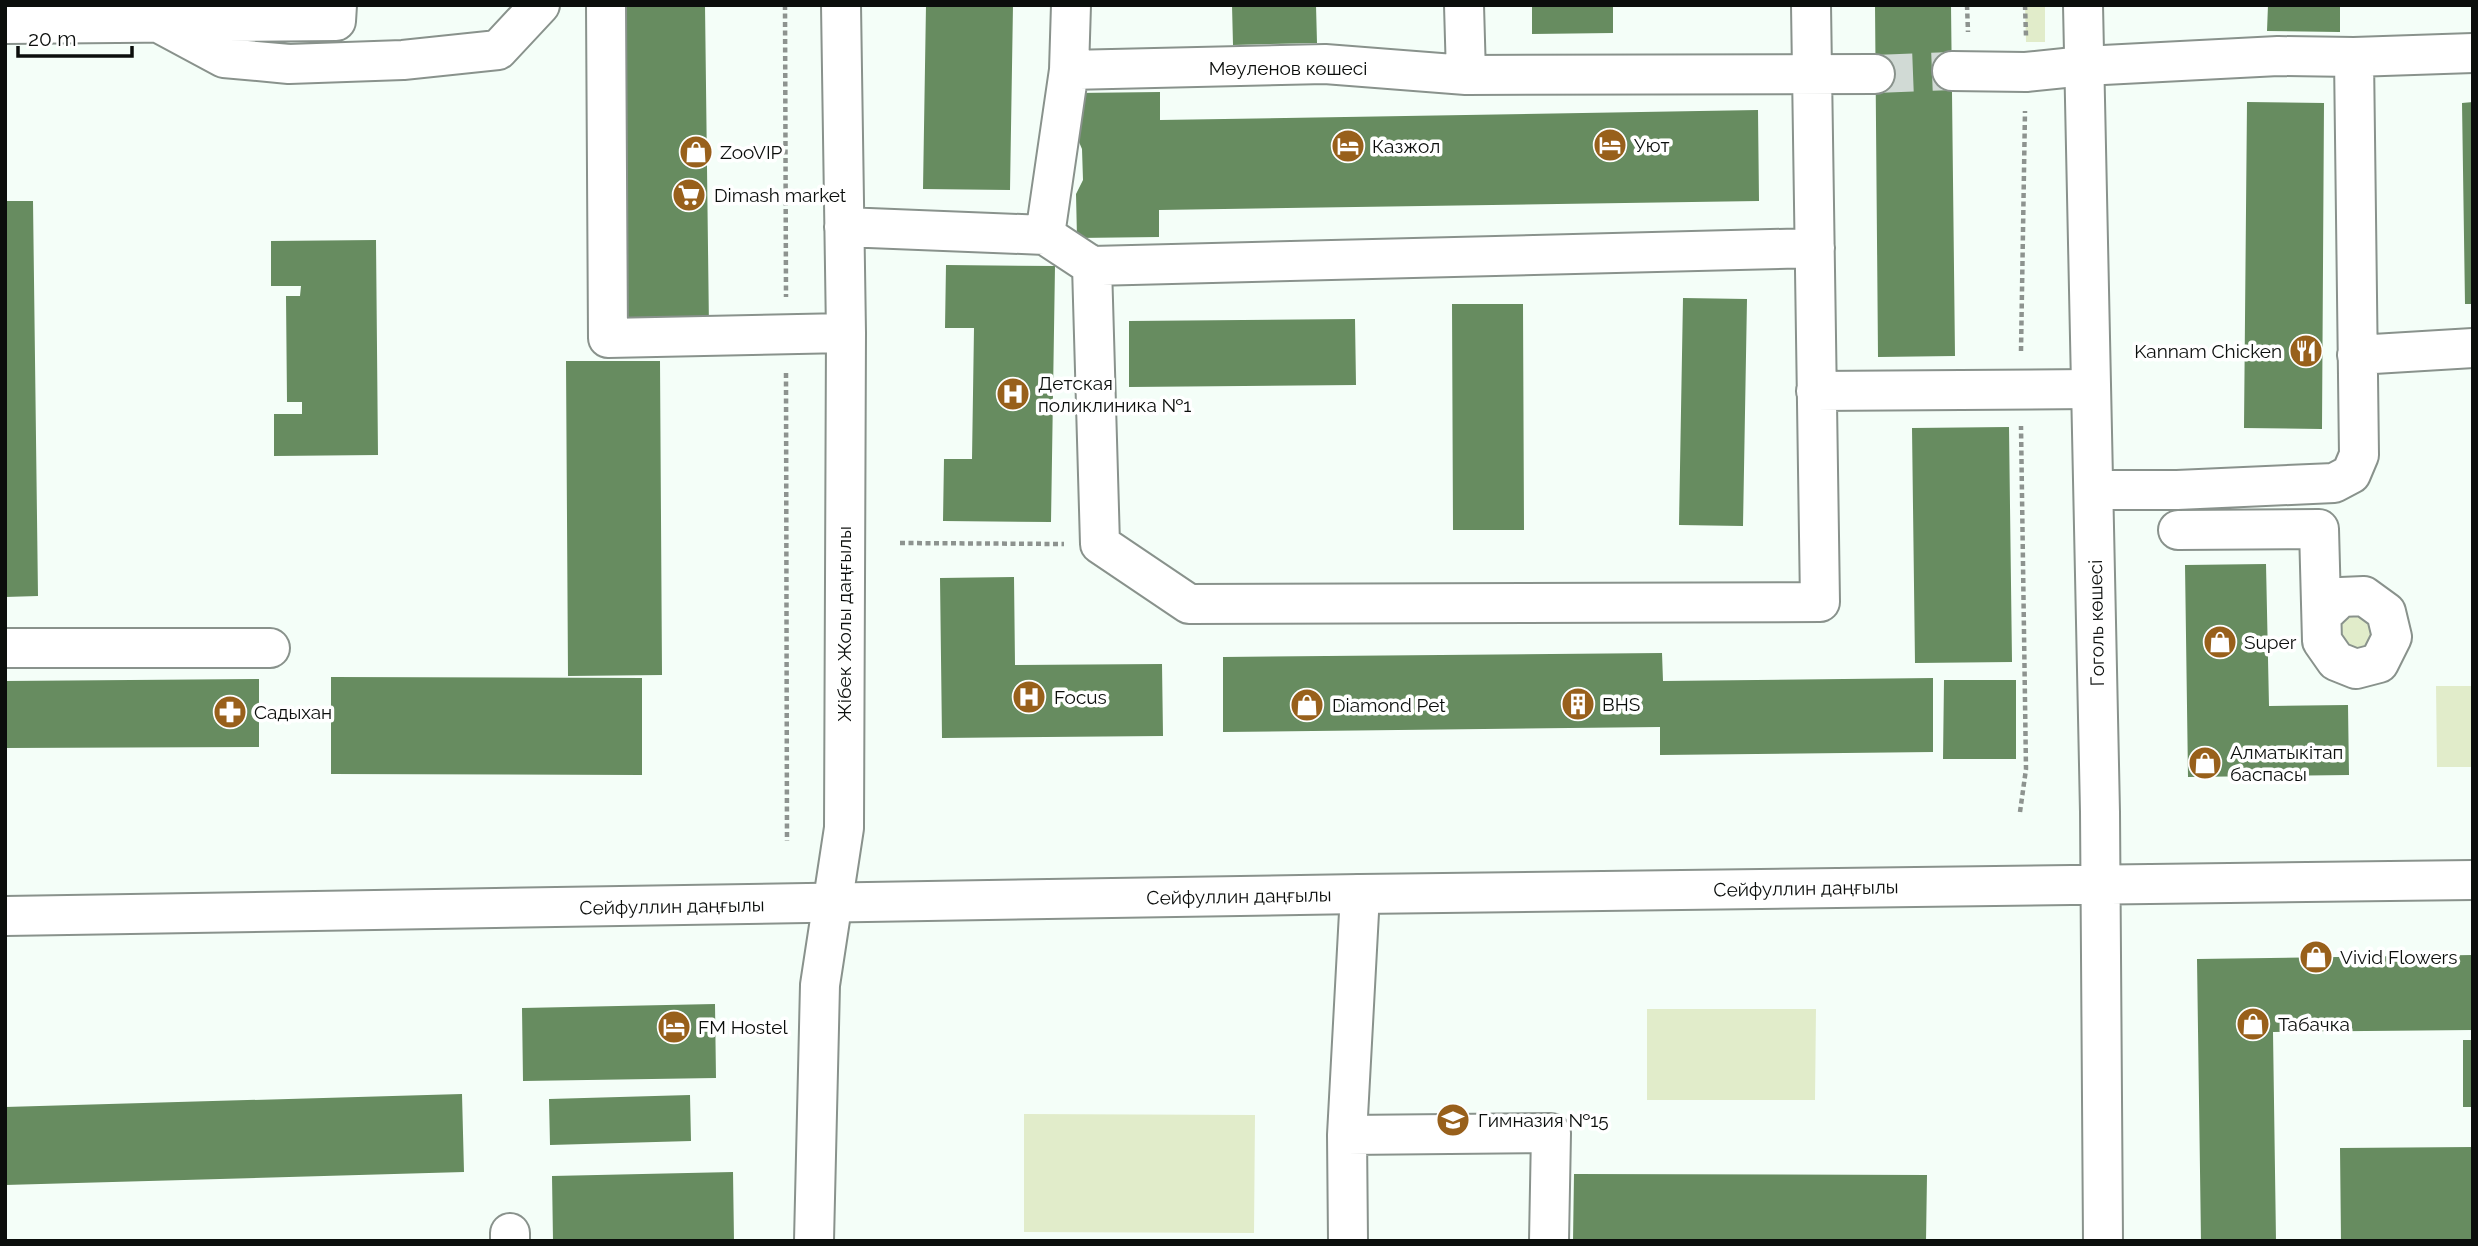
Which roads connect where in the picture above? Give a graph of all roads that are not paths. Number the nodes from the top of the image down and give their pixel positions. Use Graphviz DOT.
graph roads {
  1 [pos="337,5"];
  2 [pos="540,5"];
  3 [pos="606,5"];
  4 [pos="841,5"];
  5 [pos="1071,5"];
  6 [pos="1464,5"];
  7 [pos="1811,5"];
  8 [pos="2083,5"];
  9 [pos="114,14"];
  10 [pos="157,22"];
  11 [pos="5,24"];
  12 [pos="2473,53"];
  13 [pos="2354,57"];
  14 [pos="2084,66"];
  15 [pos="1069,70"];
  16 [pos="1952,71"];
  17 [pos="1813,73"];
  18 [pos="1875,74"];
  19 [pos="1466,75"];
  20 [pos="844,227"];
  21 [pos="1045,235"];
  22 [pos="1815,248"];
  23 [pos="1092,265"];
  24 [pos="846,333"];
  25 [pos="2473,348"];
  26 [pos="2357,355"];
  27 [pos="2091,389"];
  28 [pos="1816,391"];
  29 [pos="2094,490"];
  30 [pos="2178,530"];
  31 [pos="2322,615"];
  32 [pos="5,648"];
  33 [pos="270,648"];
  34 [pos="2473,880"];
  35 [pos="2101,884"];
  36 [pos="1360,894"];
  37 [pos="832,904"];
  38 [pos="5,916"];
  39 [pos="1347,1135"];
  40 [pos="814,1241"];
  41 [pos="1348,1241"];
  42 [pos="1549,1241"];
  43 [pos="2103,1241"];
  1 -- 10 [label="main road"];
  2 -- 10 [label="main road"];
  3 -- 24 [label="main road"];
  4 -- 20 [label="main road, Жібек Жолы даңғылы"];
  5 -- 15 [label="main road"];
  6 -- 19 [label="main road"];
  7 -- 17 [label="main road"];
  8 -- 14 [label="main road, Гоголь көшесі"];
  9 -- 10 [label="main road"];
  9 -- 11 [label="main road"];
  12 -- 13 [label="main road"];
  13 -- 14 [label="main road"];
  13 -- 26 [label="main road"];
  14 -- 16 [label="main road"];
  14 -- 27 [label="main road, Гоголь көшесі"];
  15 -- 19 [label="main road, Мәуленов көшесі"];
  15 -- 21 [label="main road"];
  17 -- 18 [label="main road, Мәуленов көшесі"];
  17 -- 19 [label="main road, Мәуленов көшесі"];
  17 -- 22 [label="main road"];
  20 -- 21 [label="main road"];
  20 -- 24 [label="main road, Жібек Жолы даңғылы"];
  21 -- 23 [label="main road"];
  22 -- 23 [label="main road"];
  22 -- 28 [label="main road"];
  23 -- 28 [label="main road"];
  24 -- 37 [label="main road, Жібек Жолы даңғылы"];
  25 -- 26 [label="main road"];
  26 -- 29 [label="main road"];
  27 -- 28 [label="main road"];
  27 -- 29 [label="main road, Гоголь көшесі"];
  29 -- 35 [label="main road, Гоголь көшесі"];
  30 -- 31 [label="main road"];
  32 -- 33 [label="main road"];
  34 -- 35 [label="main road, Сейфуллин даңғылы"];
  35 -- 36 [label="main road, Сейфуллин даңғылы"];
  35 -- 43 [label="main road, Гоголь көшесі"];
  36 -- 37 [label="main road, Сейфуллин даңғылы"];
  36 -- 39 [label="main road"];
  37 -- 38 [label="main road, Сейфуллин даңғылы"];
  37 -- 40 [label="main road, Жібек Жолы даңғылы"];
  39 -- 41 [label="main road"];
  39 -- 42 [label="main road"];
}
